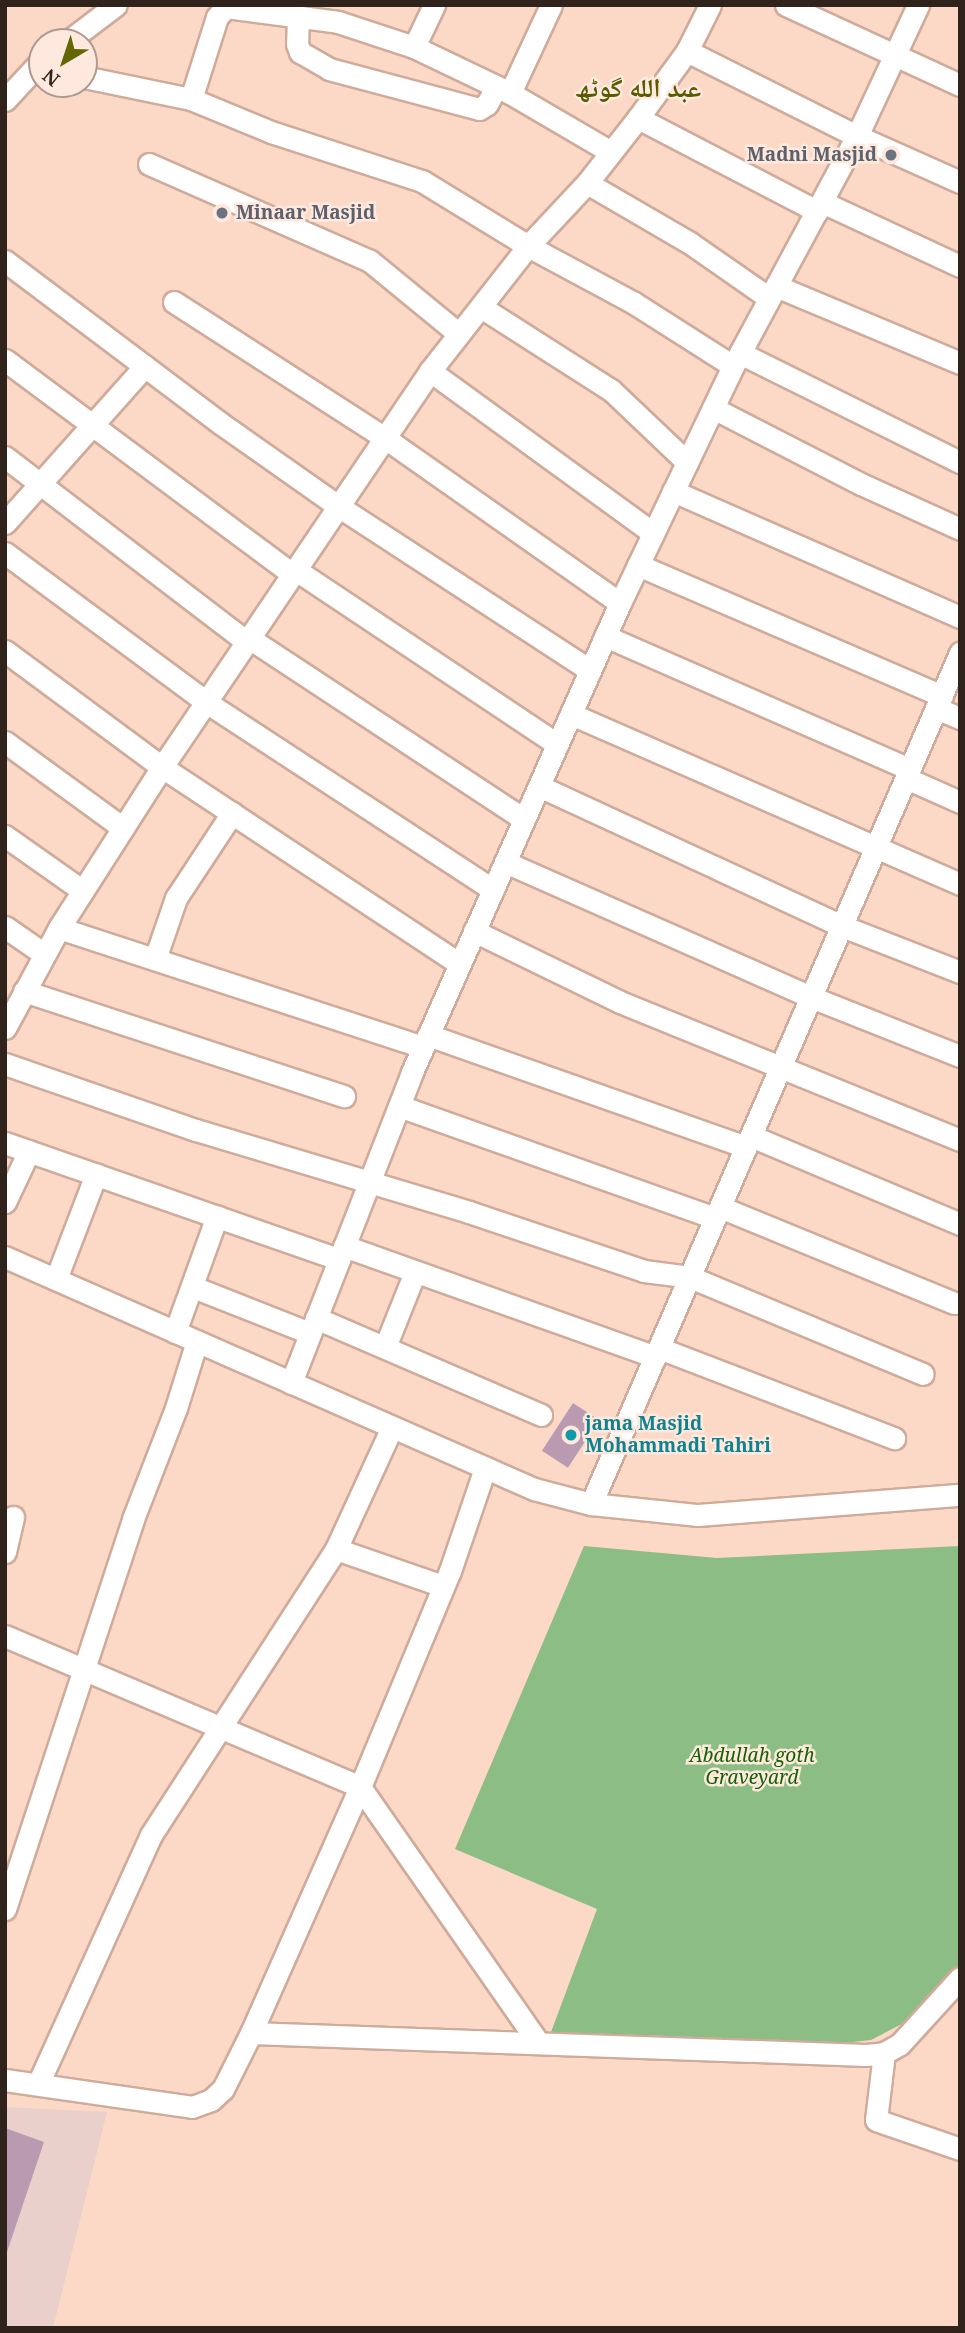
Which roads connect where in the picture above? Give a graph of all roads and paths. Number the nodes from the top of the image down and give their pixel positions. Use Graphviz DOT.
graph roads {
  1 [pos="116,5"];
  2 [pos="434,5"];
  3 [pos="551,5"];
  4 [pos="709,5"];
  5 [pos="786,5"];
  6 [pos="918,5"];
  7 [pos="342,14"];
  8 [pos="298,18"];
  9 [pos="86,28"];
  10 [pos="414,47"];
  11 [pos="687,51"];
  12 [pos="895,56"];
  13 [pos="28,76"];
  14 [pos="98,79"];
  15 [pos="960,85"];
  16 [pos="503,90"];
  17 [pos="191,99"];
  18 [pos="5,100"];
  19 [pos="638,118"];
  20 [pos="857,136"];
  21 [pos="611,152"];
  22 [pos="149,164"];
  23 [pos="960,182"];
  24 [pos="587,183"];
  25 [pos="819,206"];
  26 [pos="528,246"];
  27 [pos="5,261"];
  28 [pos="960,266"];
  29 [pos="773,292"];
  30 [pos="174,302"];
  31 [pos="481,307"];
  32 [pos="459,334"];
  33 [pos="736,359"];
  34 [pos="5,360"];
  35 [pos="960,363"];
  36 [pos="145,366"];
  37 [pos="430,371"];
  38 [pos="713,408"];
  39 [pos="94,425"];
  40 [pos="385,438"];
  41 [pos="5,457"];
  42 [pos="960,461"];
  43 [pos="687,462"];
  44 [pos="39,482"];
  45 [pos="673,491"];
  46 [pos="338,506"];
  47 [pos="5,523"];
  48 [pos="960,529"];
  49 [pos="653,533"];
  50 [pos="5,553"];
  51 [pos="638,565"];
  52 [pos="294,572"];
  53 [pos="620,603"];
  54 [pos="960,617"];
  55 [pos="605,636"];
  56 [pos="248,640"];
  57 [pos="5,651"];
  58 [pos="960,653"];
  59 [pos="590,670"];
  60 [pos="206,702"];
  61 [pos="939,702"];
  62 [pos="571,714"];
  63 [pos="960,718"];
  64 [pos="5,742"];
  65 [pos="557,744"];
  66 [pos="162,767"];
  67 [pos="908,774"];
  68 [pos="539,786"];
  69 [pos="960,802"];
  70 [pos="232,813"];
  71 [pos="524,819"];
  72 [pos="123,828"];
  73 [pos="5,836"];
  74 [pos="876,848"];
  75 [pos="505,862"];
  76 [pos="960,884"];
  77 [pos="493,890"];
  78 [pos="83,891"];
  79 [pos="842,926"];
  80 [pos="5,927"];
  81 [pos="59,928"];
  82 [pos="474,931"];
  83 [pos="44,954"];
  84 [pos="155,959"];
  85 [pos="460,964"];
  86 [pos="960,972"];
  87 [pos="24,991"];
  88 [pos="811,997"];
  89 [pos="6,1023"];
  90 [pos="426,1041"];
  91 [pos="960,1056"];
  92 [pos="5,1065"];
  93 [pos="780,1067"];
  94 [pos="344,1096"];
  95 [pos="399,1105"];
  96 [pos="960,1140"];
  97 [pos="748,1141"];
  98 [pos="5,1143"];
  99 [pos="29,1151"];
  100 [pos="96,1174"];
  101 [pos="369,1183"];
  102 [pos="5,1202"];
  103 [pos="718,1213"];
  104 [pos="217,1216"];
  105 [pos="960,1224"];
  106 [pos="342,1253"];
  107 [pos="5,1257"];
  108 [pos="415,1272"];
  109 [pos="690,1277"];
  110 [pos="55,1279"];
  111 [pos="192,1287"];
  112 [pos="954,1303"];
  113 [pos="313,1325"];
  114 [pos="174,1332"];
  115 [pos="197,1341"];
  116 [pos="385,1347"];
  117 [pos="657,1352"];
  118 [pos="923,1374"];
  119 [pos="291,1382"];
  120 [pos="541,1415"];
  121 [pos="393,1427"];
  122 [pos="894,1438"];
  123 [pos="485,1468"];
  124 [pos="960,1495"];
  125 [pos="591,1504"];
  126 [pos="13,1517"];
  127 [pos="337,1549"];
  128 [pos="5,1552"];
  129 [pos="443,1586"];
  130 [pos="5,1636"];
  131 [pos="85,1670"];
  132 [pos="222,1726"];
  133 [pos="360,1787"];
  134 [pos="5,1909"];
  135 [pos="960,1979"];
  136 [pos="251,2033"];
  137 [pos="538,2042"];
  138 [pos="884,2053"];
  139 [pos="5,2080"];
  140 [pos="38,2084"];
  141 [pos="960,2149"];
  1 -- 9 [label="street"];
  2 -- 10 [label="street"];
  3 -- 16 [label="street"];
  4 -- 11 [label="street"];
  5 -- 12 [label="street"];
  6 -- 12 [label="street"];
  7 -- 8 [label="street"];
  7 -- 10 [label="street"];
  8 -- 16 [label="street"];
  8 -- 17 [label="street"];
  10 -- 16 [label="street"];
  11 -- 19 [label="street"];
  11 -- 20 [label="street"];
  12 -- 15 [label="street"];
  12 -- 20 [label="street"];
  13 -- 18 [label="street"];
  14 -- 17 [label="street"];
  16 -- 21 [label="street"];
  17 -- 26 [label="street"];
  19 -- 21 [label="street"];
  19 -- 25 [label="street"];
  20 -- 23 [label="street"];
  20 -- 25 [label="street"];
  21 -- 24 [label="street"];
  22 -- 32 [label="street"];
  24 -- 26 [label="street"];
  24 -- 29 [label="street"];
  25 -- 28 [label="street"];
  25 -- 29 [label="street"];
  26 -- 31 [label="street"];
  26 -- 33 [label="street"];
  27 -- 36 [label="street"];
  29 -- 33 [label="street"];
  29 -- 35 [label="street"];
  30 -- 40 [label="street"];
  31 -- 32 [label="street"];
  31 -- 43 [label="street"];
  32 -- 37 [label="street"];
  33 -- 38 [label="street"];
  33 -- 42 [label="street"];
  34 -- 39 [label="street"];
  36 -- 39 [label="street"];
  36 -- 46 [label="street"];
  37 -- 40 [label="street"];
  37 -- 49 [label="street"];
  38 -- 43 [label="street"];
  38 -- 48 [label="street"];
  39 -- 44 [label="street"];
  39 -- 52 [label="street"];
  40 -- 46 [label="street"];
  40 -- 53 [label="street"];
  41 -- 44 [label="street"];
  43 -- 45 [label="street"];
  44 -- 47 [label="street"];
  44 -- 56 [label="street"];
  45 -- 49 [label="street"];
  45 -- 54 [label="street"];
  46 -- 52 [label="street"];
  46 -- 59 [label="street"];
  49 -- 51 [label="street"];
  50 -- 60 [label="street"];
  51 -- 53 [label="street"];
  51 -- 61 [label="street"];
  52 -- 56 [label="street"];
  52 -- 65 [label="street"];
  53 -- 55 [label="street"];
  55 -- 59 [label="street"];
  55 -- 67 [label="street"];
  56 -- 60 [label="street"];
  56 -- 71 [label="street"];
  57 -- 66 [label="street"];
  58 -- 61 [label="street"];
  59 -- 62 [label="street"];
  60 -- 66 [label="street"];
  60 -- 77 [label="street"];
  61 -- 63 [label="street"];
  61 -- 67 [label="street"];
  62 -- 65 [label="street"];
  62 -- 74 [label="street"];
  64 -- 72 [label="street"];
  65 -- 68 [label="street"];
  66 -- 70 [label="street"];
  66 -- 72 [label="street"];
  67 -- 69 [label="street"];
  67 -- 74 [label="street"];
  68 -- 71 [label="street"];
  68 -- 79 [label="street"];
  70 -- 84 [label="street"];
  70 -- 85 [label="street"];
  71 -- 75 [label="street"];
  72 -- 78 [label="street"];
  73 -- 78 [label="street"];
  74 -- 76 [label="street"];
  74 -- 79 [label="street"];
  75 -- 77 [label="street"];
  75 -- 88 [label="street"];
  77 -- 82 [label="street"];
  78 -- 81 [label="street"];
  79 -- 86 [label="street"];
  79 -- 88 [label="street"];
  80 -- 83 [label="street"];
  81 -- 83 [label="street"];
  81 -- 84 [label="street"];
  82 -- 85 [label="street"];
  82 -- 93 [label="street"];
  83 -- 87 [label="street"];
  84 -- 90 [label="street"];
  85 -- 90 [label="street"];
  87 -- 89 [label="street"];
  87 -- 94 [label="street"];
  88 -- 91 [label="street"];
  88 -- 93 [label="street"];
  90 -- 95 [label="street"];
  90 -- 97 [label="street"];
  92 -- 101 [label="street"];
  93 -- 96 [label="street"];
  93 -- 97 [label="street"];
  95 -- 101 [label="street"];
  95 -- 103 [label="street"];
  97 -- 103 [label="street"];
  97 -- 105 [label="street"];
  98 -- 99 [label="street"];
  99 -- 100 [label="street"];
  99 -- 102 [label="street"];
  100 -- 104 [label="street"];
  100 -- 110 [label="street"];
  101 -- 106 [label="street"];
  101 -- 109 [label="street"];
  103 -- 109 [label="street"];
  103 -- 112 [label="street"];
  104 -- 106 [label="street"];
  104 -- 111 [label="street"];
  106 -- 108 [label="street"];
  106 -- 113 [label="street"];
  107 -- 110 [label="street"];
  108 -- 116 [label="street"];
  108 -- 117 [label="street"];
  109 -- 117 [label="street"];
  109 -- 118 [label="street"];
  110 -- 114 [label="street"];
  111 -- 113 [label="street"];
  111 -- 114 [label="street"];
  113 -- 116 [label="street"];
  113 -- 119 [label="street"];
  114 -- 115 [label="street"];
  115 -- 119 [label="street"];
  115 -- 131 [label="street"];
  116 -- 120 [label="street"];
  117 -- 122 [label="street"];
  117 -- 125 [label="street"];
  119 -- 121 [label="street"];
  121 -- 123 [label="street"];
  121 -- 127 [label="street"];
  123 -- 125 [label="street"];
  123 -- 129 [label="street"];
  124 -- 125 [label="street"];
  126 -- 128 [label="street"];
  127 -- 129 [label="street"];
  127 -- 132 [label="street"];
  129 -- 133 [label="street"];
  130 -- 131 [label="street"];
  131 -- 132 [label="street"];
  131 -- 134 [label="street"];
  132 -- 133 [label="street"];
  132 -- 140 [label="street"];
  133 -- 136 [label="street"];
  133 -- 137 [label="street"];
  135 -- 138 [label="street"];
  136 -- 137 [label="street"];
  136 -- 140 [label="street"];
  137 -- 138 [label="street"];
  138 -- 141 [label="street"];
  139 -- 140 [label="street"];
}
